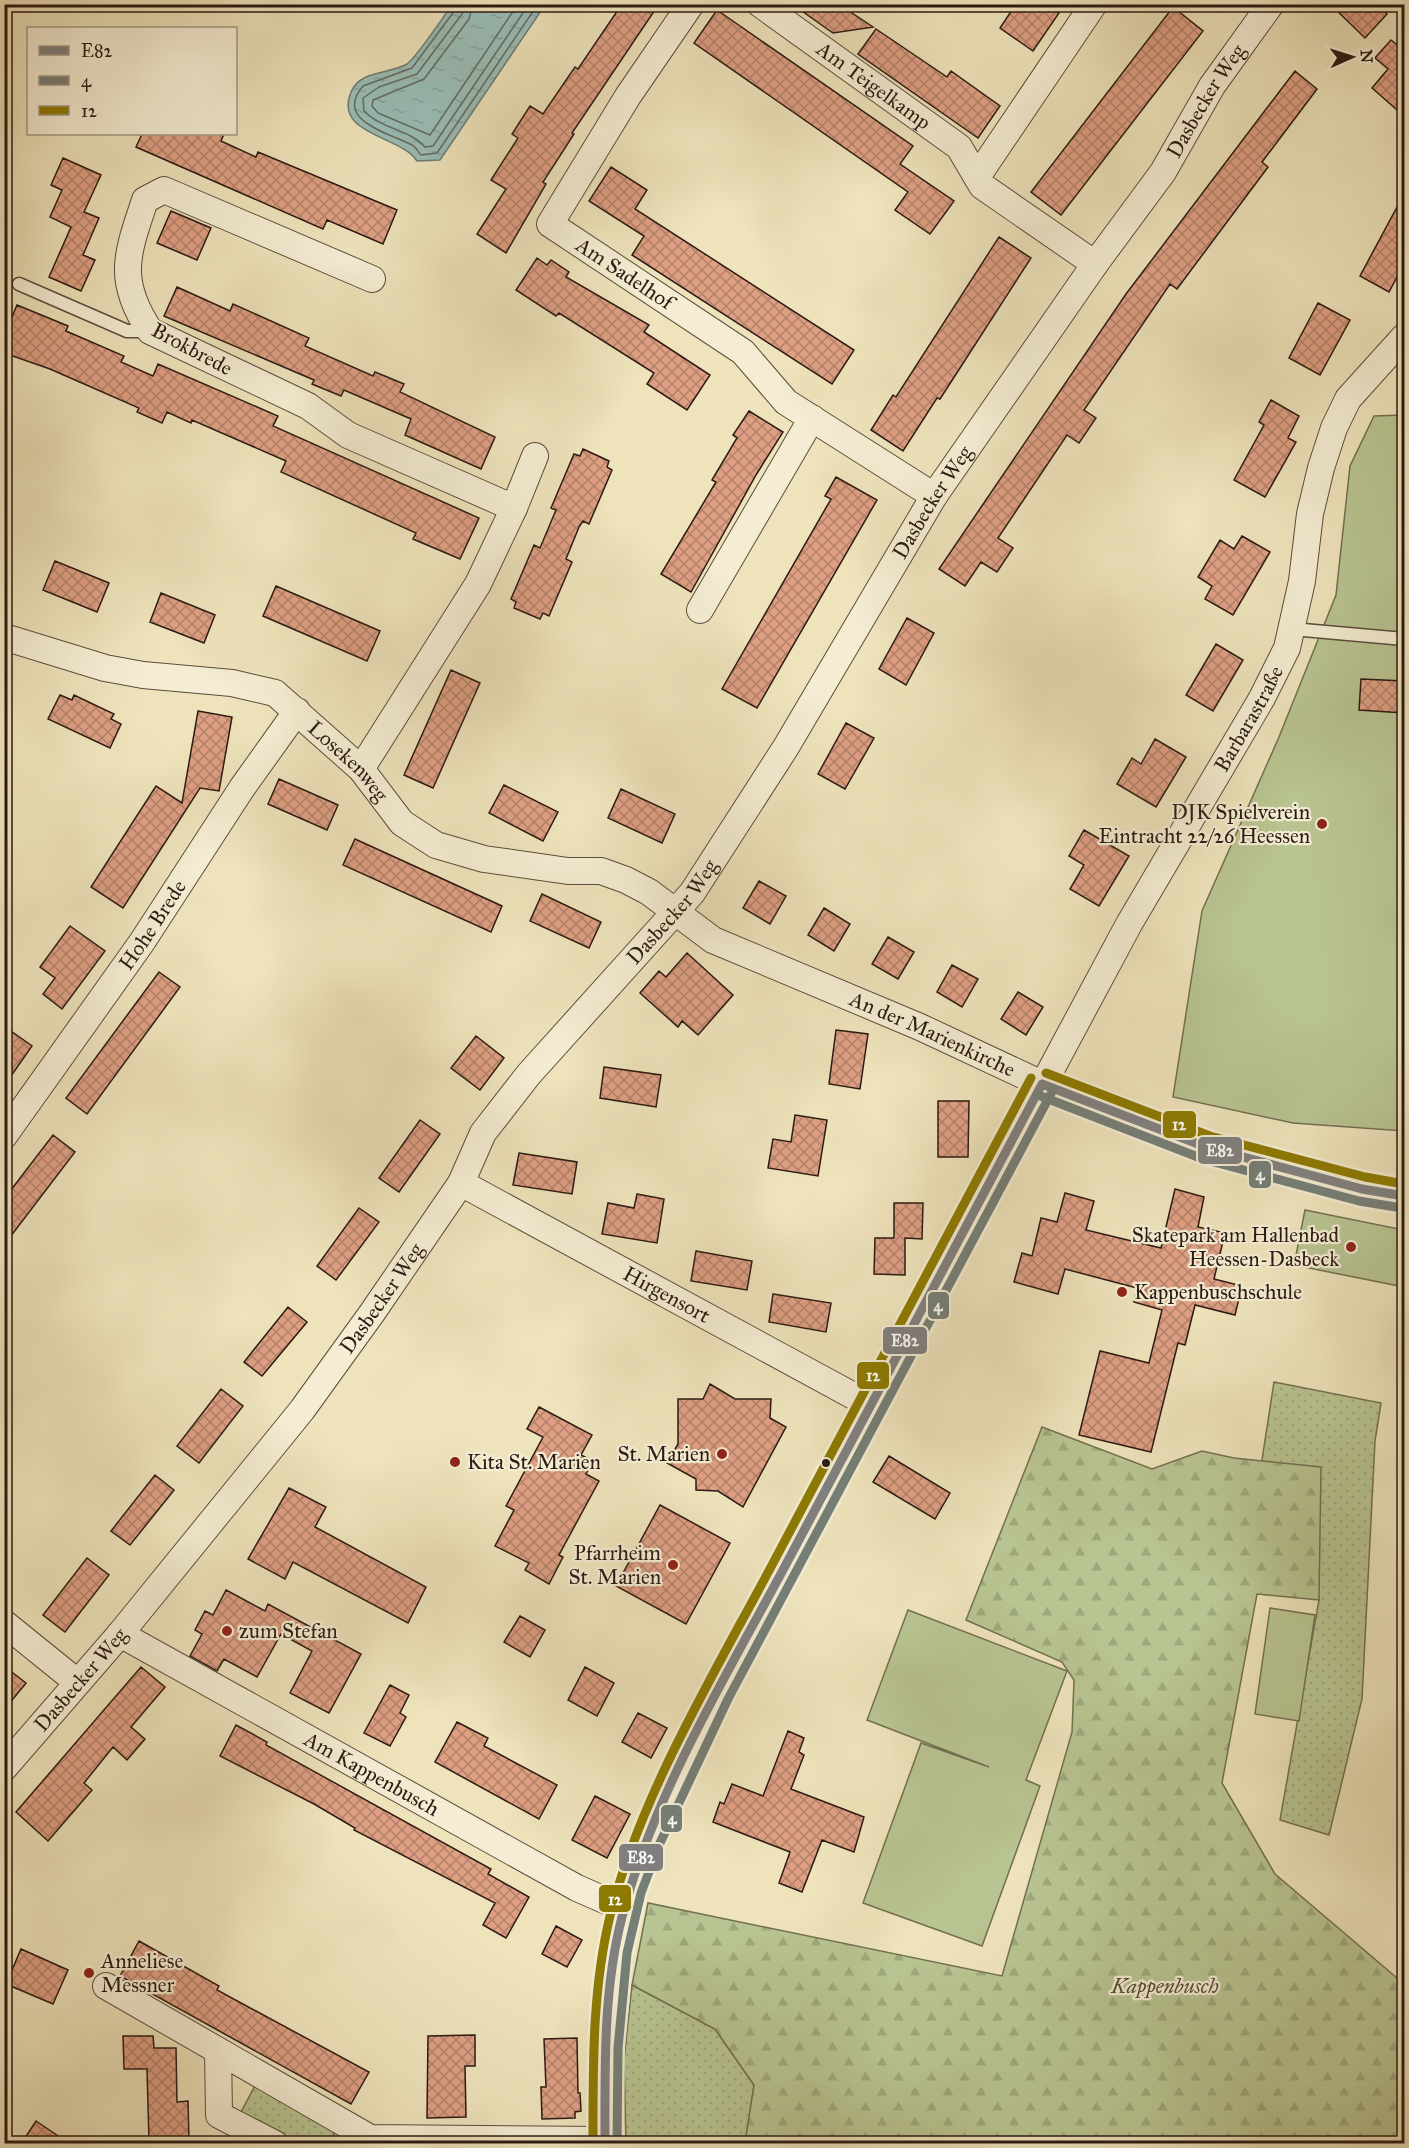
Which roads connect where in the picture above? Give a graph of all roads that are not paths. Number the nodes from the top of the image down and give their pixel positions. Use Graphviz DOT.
graph roads {
  1 [pos="691,4"];
  2 [pos="760,4"];
  3 [pos="1094,4"];
  4 [pos="1271,4"];
  5 [pos="977,177"];
  6 [pos="1095,264"];
  7 [pos="372,279"];
  8 [pos="19,284"];
  9 [pos="150,331"];
  10 [pos="1404,337"];
  11 [pos="812,418"];
  12 [pos="535,456"];
  13 [pos="934,496"];
  14 [pos="514,508"];
  15 [pos="700,610"];
  16 [pos="1292,629"];
  17 [pos="4,637"];
  18 [pos="1404,639"];
  19 [pos="297,711"];
  20 [pos="361,769"];
  21 [pos="675,913"];
  22 [pos="1042,1084"];
  23 [pos="4,1136"];
  24 [pos="461,1183"];
  25 [pos="1404,1196"];
  26 [pos="872,1406"];
  27 [pos="4,1623"];
  28 [pos="120,1634"];
  29 [pos="77,1683"];
  30 [pos="4,1768"];
  31 [pos="625,1909"];
  32 [pos="106,1986"];
  33 [pos="218,2051"];
  34 [pos="370,2141"];
  35 [pos="605,2142"];
  36 [pos="275,2144"];
  1 -- 11 [label="street, Am Sadelhof"];
  2 -- 5 [label="street, Am Teigelkamp"];
  3 -- 5 [label="street"];
  4 -- 6 [label="street, Dasbecker Weg"];
  5 -- 6 [label="street, Am Teigelkamp"];
  6 -- 13 [label="street, Dasbecker Weg"];
  7 -- 9 [label="street, Brokbrede"];
  8 -- 9 [label="lane"];
  9 -- 14 [label="street, Brokbrede"];
  10 -- 16 [label="street, Barbarastraße"];
  11 -- 13 [label="street, Am Sadelhof"];
  11 -- 15 [label="street"];
  12 -- 14 [label="street"];
  13 -- 21 [label="street, Dasbecker Weg"];
  14 -- 20 [label="street"];
  16 -- 18 [label="lane"];
  16 -- 22 [label="street, Barbarastraße"];
  17 -- 19 [label="street, Losekenweg"];
  19 -- 20 [label="street, Losekenweg"];
  19 -- 23 [label="street, Hohe Brede"];
  20 -- 21 [label="street, Losekenweg"];
  21 -- 22 [label="street, An der Marienkirche"];
  21 -- 24 [label="street, Dasbecker Weg"];
  22 -- 25 [label="street, An der Marienkirche"];
  22 -- 26 [label="street, Barbarastraße"];
  24 -- 26 [label="street, Hirgensort"];
  24 -- 28 [label="street, Dasbecker Weg"];
  26 -- 31 [label="street, Barbarastraße"];
  27 -- 29 [label="street"];
  28 -- 29 [label="street, Dasbecker Weg"];
  28 -- 31 [label="street, Am Kappenbusch"];
  29 -- 30 [label="street, Dasbecker Weg"];
  31 -- 35 [label="street, Barbarastraße"];
  32 -- 33 [label="street"];
  33 -- 34 [label="street"];
  33 -- 36 [label="street"];
  34 -- 35 [label="street"];
}
